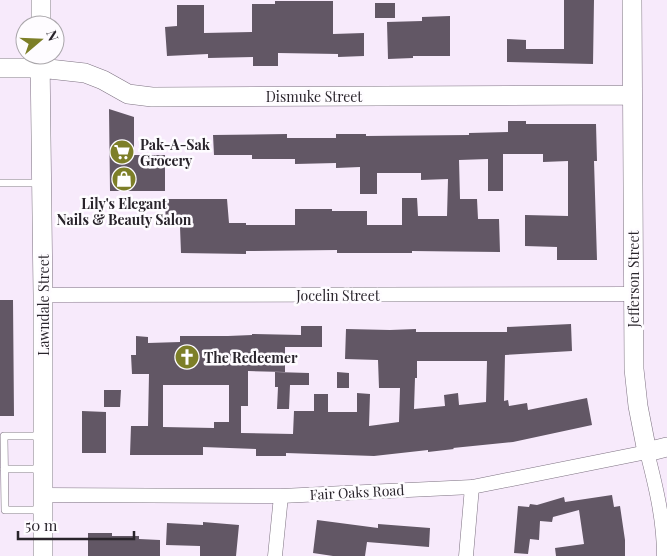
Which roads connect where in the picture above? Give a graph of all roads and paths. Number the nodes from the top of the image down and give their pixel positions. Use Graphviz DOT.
graph roads {
  1 [pos="41,0"];
  2 [pos="632,0"];
  3 [pos="40,15"];
  4 [pos="17,65"];
  5 [pos="40,65"];
  6 [pos="55,65"];
  7 [pos="0,68"];
  8 [pos="632,95"];
  9 [pos="0,183"];
  10 [pos="41,183"];
  11 [pos="633,294"];
  12 [pos="43,295"];
  13 [pos="43,436"];
  14 [pos="667,447"];
  15 [pos="647,452"];
  16 [pos="4,468"];
  17 [pos="44,469"];
  18 [pos="472,487"];
  19 [pos="281,496"];
  20 [pos="43,502"];
  21 [pos="43,556"];
  22 [pos="275,556"];
  23 [pos="466,556"];
  24 [pos="664,556"];
  1 -- 3 [label="street"];
  2 -- 8 [label="street, Jefferson Street"];
  4 -- 7 [label="street, Dismuke Street"];
  5 -- 10 [label="street, Lawndale Street"];
  6 -- 8 [label="street, Dismuke Street"];
  8 -- 11 [label="street, Jefferson Street"];
  9 -- 10 [label="lane"];
  10 -- 12 [label="street, Lawndale Street"];
  11 -- 12 [label="street, Jocelin Street"];
  11 -- 15 [label="street, Jefferson Street"];
  12 -- 13 [label="street, Lawndale Street"];
  13 -- 16 [label="lane"];
  13 -- 17 [label="street, Lawndale Street"];
  14 -- 15 [label="street, Fair Oaks Road"];
  15 -- 18 [label="street, Fair Oaks Road"];
  15 -- 24 [label="street, Jefferson Street"];
  16 -- 17 [label="lane"];
  16 -- 20 [label="lane"];
  17 -- 20 [label="street, Lawndale Street"];
  18 -- 19 [label="street, Fair Oaks Road"];
  18 -- 23 [label="street"];
  19 -- 20 [label="street, Fair Oaks Road"];
  19 -- 22 [label="street"];
  20 -- 21 [label="street, Lawndale Street"];
}
